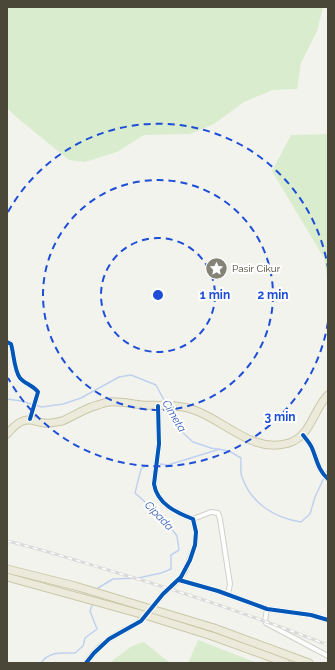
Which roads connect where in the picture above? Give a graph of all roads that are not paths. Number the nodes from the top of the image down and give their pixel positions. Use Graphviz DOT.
graph roads {
  1 [pos="7,342"];
  2 [pos="328,395"];
  3 [pos="161,406"];
  4 [pos="31,416"];
  5 [pos="7,434"];
  6 [pos="303,435"];
  7 [pos="328,479"];
  8 [pos="193,519"];
  9 [pos="7,569"];
  10 [pos="7,577"];
  11 [pos="179,580"];
  12 [pos="228,594"];
  13 [pos="267,609"];
  14 [pos="328,620"];
  15 [pos="328,656"];
  16 [pos="86,663"];
  17 [pos="286,663"];
  18 [pos="309,663"];
  1 -- 4 [label="street"];
  2 -- 6 [label="highway"];
  3 -- 4 [label="highway"];
  3 -- 6 [label="highway"];
  3 -- 8 [label="street"];
  4 -- 5 [label="highway"];
  6 -- 7 [label="street"];
  8 -- 11 [label="street"];
  8 -- 12 [label="street"];
  9 -- 18 [label="highway, bridge"];
  10 -- 17 [label="highway, bridge"];
  11 -- 12 [label="street"];
  11 -- 16 [label="street"];
  12 -- 13 [label="street"];
  13 -- 14 [label="street"];
  13 -- 15 [label="street"];
}
